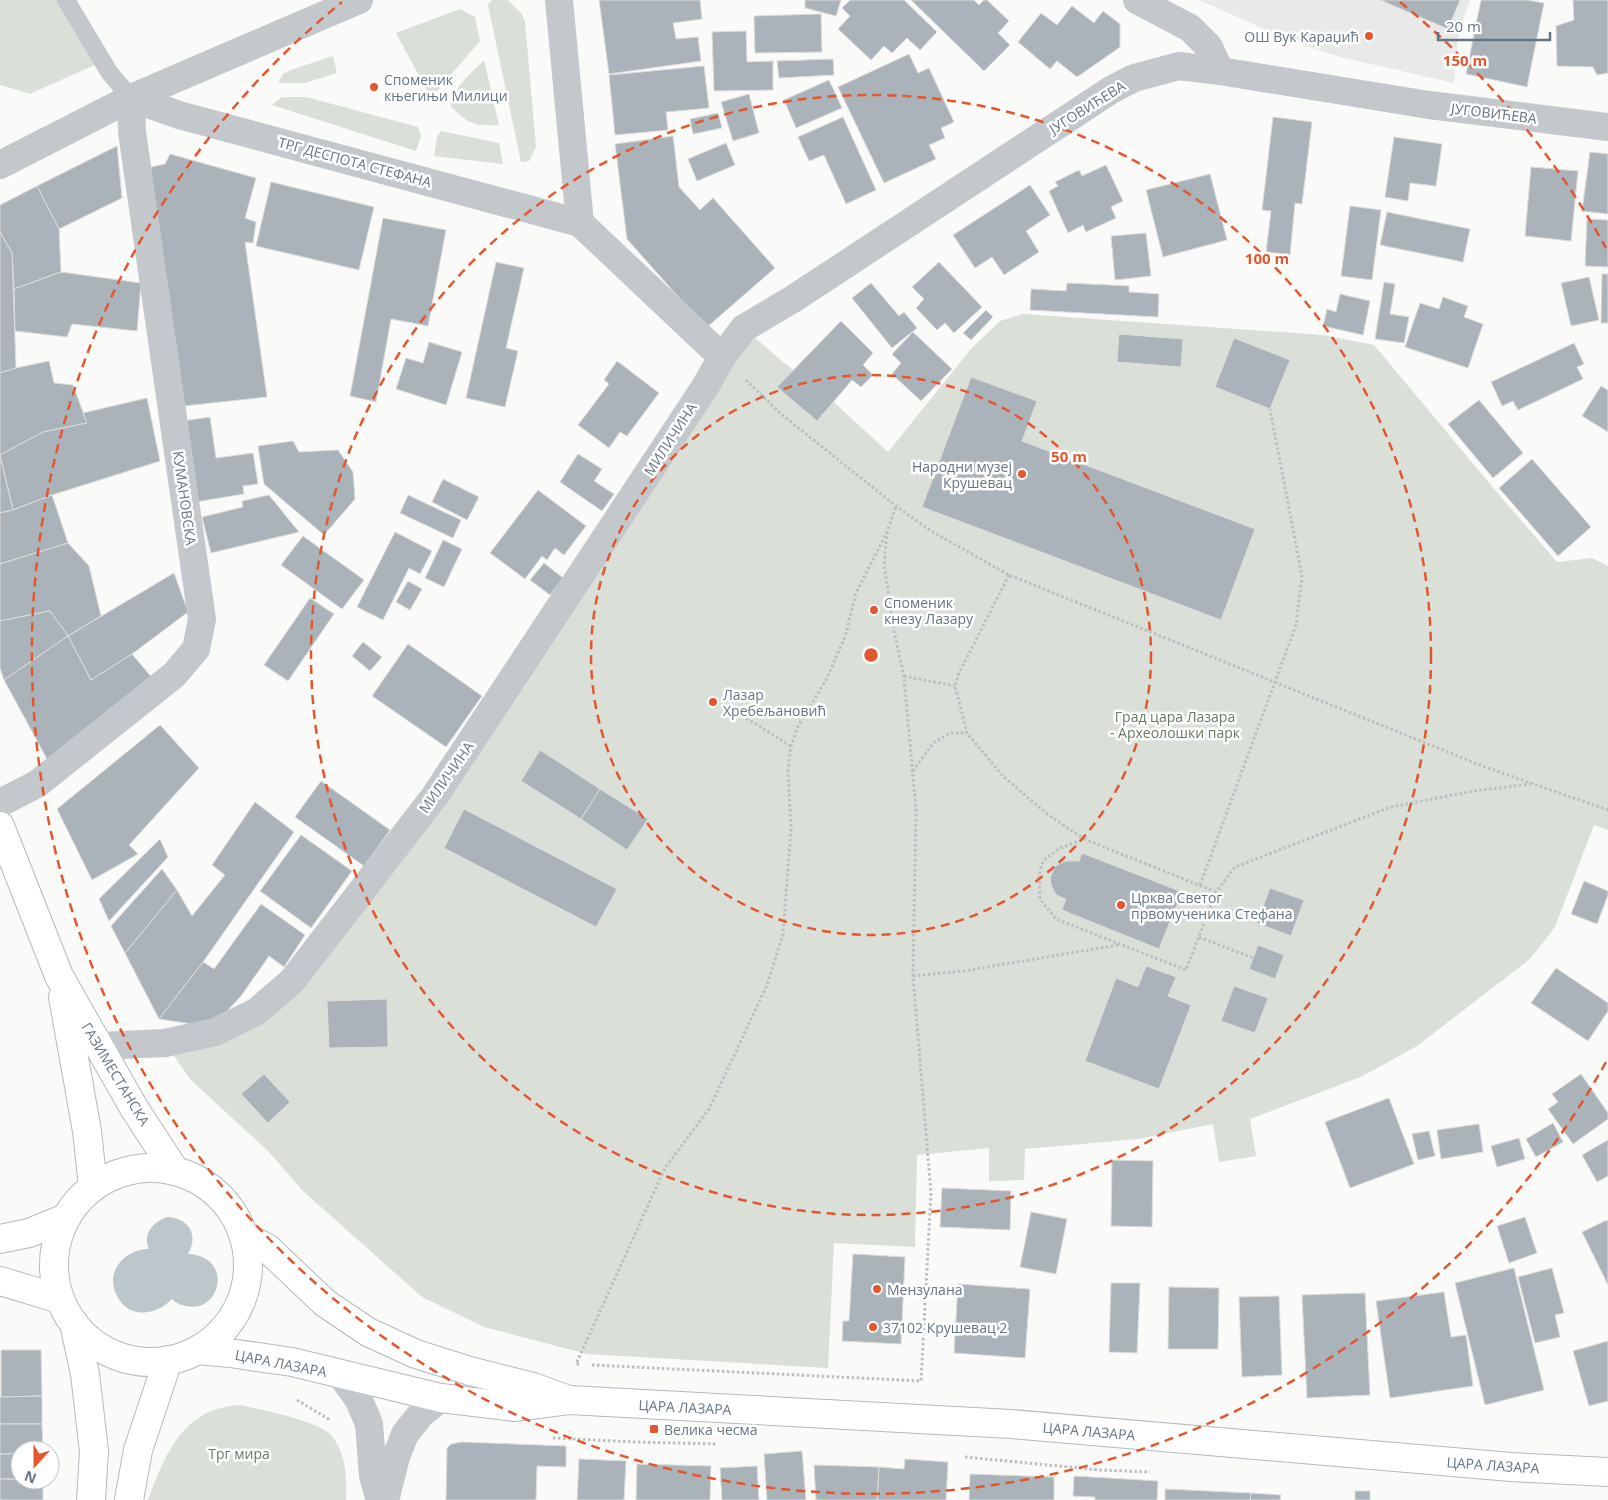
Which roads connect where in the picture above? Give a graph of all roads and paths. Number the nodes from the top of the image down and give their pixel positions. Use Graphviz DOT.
graph roads {
  1 [pos="66,0"];
  2 [pos="359,0"];
  3 [pos="559,0"];
  4 [pos="1137,0"];
  5 [pos="1220,71"];
  6 [pos="131,98"];
  7 [pos="1608,127"];
  8 [pos="0,165"];
  9 [pos="580,223"];
  10 [pos="722,356"];
  11 [pos="705,387"];
  12 [pos="1270,409"];
  13 [pos="896,506"];
  14 [pos="887,532"];
  15 [pos="1009,575"];
  16 [pos="904,676"];
  17 [pos="1276,682"];
  18 [pos="955,686"];
  19 [pos="725,705"];
  20 [pos="967,733"];
  21 [pos="791,746"];
  22 [pos="912,772"];
  23 [pos="1533,784"];
  24 [pos="0,803"];
  25 [pos="1608,810"];
  26 [pos="0,826"];
  27 [pos="1084,840"];
  28 [pos="1200,885"];
  29 [pos="1216,892"];
  30 [pos="1199,937"];
  31 [pos="1120,944"];
  32 [pos="1253,958"];
  33 [pos="59,976"];
  34 [pos="914,976"];
  35 [pos="98,1046"];
  36 [pos="176,1170"];
  37 [pos="93,1187"];
  38 [pos="66,1218"];
  39 [pos="244,1236"];
  40 [pos="0,1239"];
  41 [pos="0,1280"];
  42 [pos="60,1299"];
  43 [pos="74,1323"];
  44 [pos="198,1350"];
  45 [pos="168,1360"];
  46 [pos="341,1375"];
  47 [pos="441,1398"];
  48 [pos="569,1400"];
  49 [pos="547,1438"];
  50 [pos="567,1439"];
  51 [pos="1608,1472"];
  52 [pos="91,1500"];
  53 [pos="129,1500"];
  54 [pos="380,1500"];
  55 [pos="385,1500"];
  1 -- 6 [label="lane"];
  2 -- 6 [label="street"];
  3 -- 9 [label="street"];
  4 -- 5 [label="street"];
  5 -- 7 [label="street, ЈУГОВИЋЕВА"];
  5 -- 10 [label="street, ЈУГОВИЋЕВА"];
  6 -- 8 [label="street"];
  6 -- 9 [label="street, ТРГ ДЕСПОТА СТЕФАНА"];
  6 -- 24 [label="street, КУМАНОВСКА"];
  9 -- 10 [label="street, ТРГ ДЕСПОТА СТЕФАНА"];
  10 -- 11 [label="street, ЈУГОВИЋЕВА"];
  10 -- 13 [label="path"];
  11 -- 35 [label="street, МИЛИЧИНА"];
  12 -- 17 [label="path"];
  13 -- 14 [label="path"];
  13 -- 15 [label="path"];
  14 -- 16 [label="path"];
  14 -- 21 [label="path"];
  15 -- 17 [label="path"];
  15 -- 18 [label="path"];
  16 -- 18 [label="path"];
  16 -- 22 [label="path"];
  17 -- 23 [label="path"];
  17 -- 28 [label="path"];
  18 -- 20 [label="path"];
  19 -- 21 [label="path"];
  20 -- 22 [label="path"];
  20 -- 27 [label="path"];
  21 -- 34 [label="path"];
  22 -- 34 [label="path"];
  23 -- 25 [label="path"];
  23 -- 29 [label="path"];
  26 -- 33 [label="main road, ГАЗИМЕСТАНСКА"];
  27 -- 28 [label="path"];
  27 -- 31 [label="path"];
  28 -- 29 [label="path"];
  29 -- 30 [label="path"];
  30 -- 31 [label="path"];
  30 -- 32 [label="path"];
  31 -- 34 [label="path"];
  33 -- 35 [label="main road, ГАЗИМЕСТАНСКА"];
  33 -- 37 [label="main road, ГАЗИМЕСТАНСКА"];
  35 -- 36 [label="main road, ГАЗИМЕСТАНСКА"];
  36 -- 37 [label="main road"];
  36 -- 39 [label="main road"];
  37 -- 38 [label="main road"];
  38 -- 40 [label="main road"];
  38 -- 42 [label="main road"];
  39 -- 44 [label="main road"];
  39 -- 48 [label="main road, ЦАРА ЛАЗАРА"];
  41 -- 42 [label="main road"];
  42 -- 43 [label="main road"];
  43 -- 45 [label="main road"];
  43 -- 52 [label="main road"];
  44 -- 45 [label="main road"];
  44 -- 46 [label="main road, ЦАРА ЛАЗАРА"];
  45 -- 53 [label="main road"];
  46 -- 47 [label="main road, ЦАРА ЛАЗАРА"];
  46 -- 54 [label="street"];
  47 -- 48 [label="main road, ЦАРА ЛАЗАРА"];
  47 -- 55 [label="street"];
  48 -- 51 [label="main road, ЦАРА ЛАЗАРА"];
  49 -- 50 [label="path"];
}
